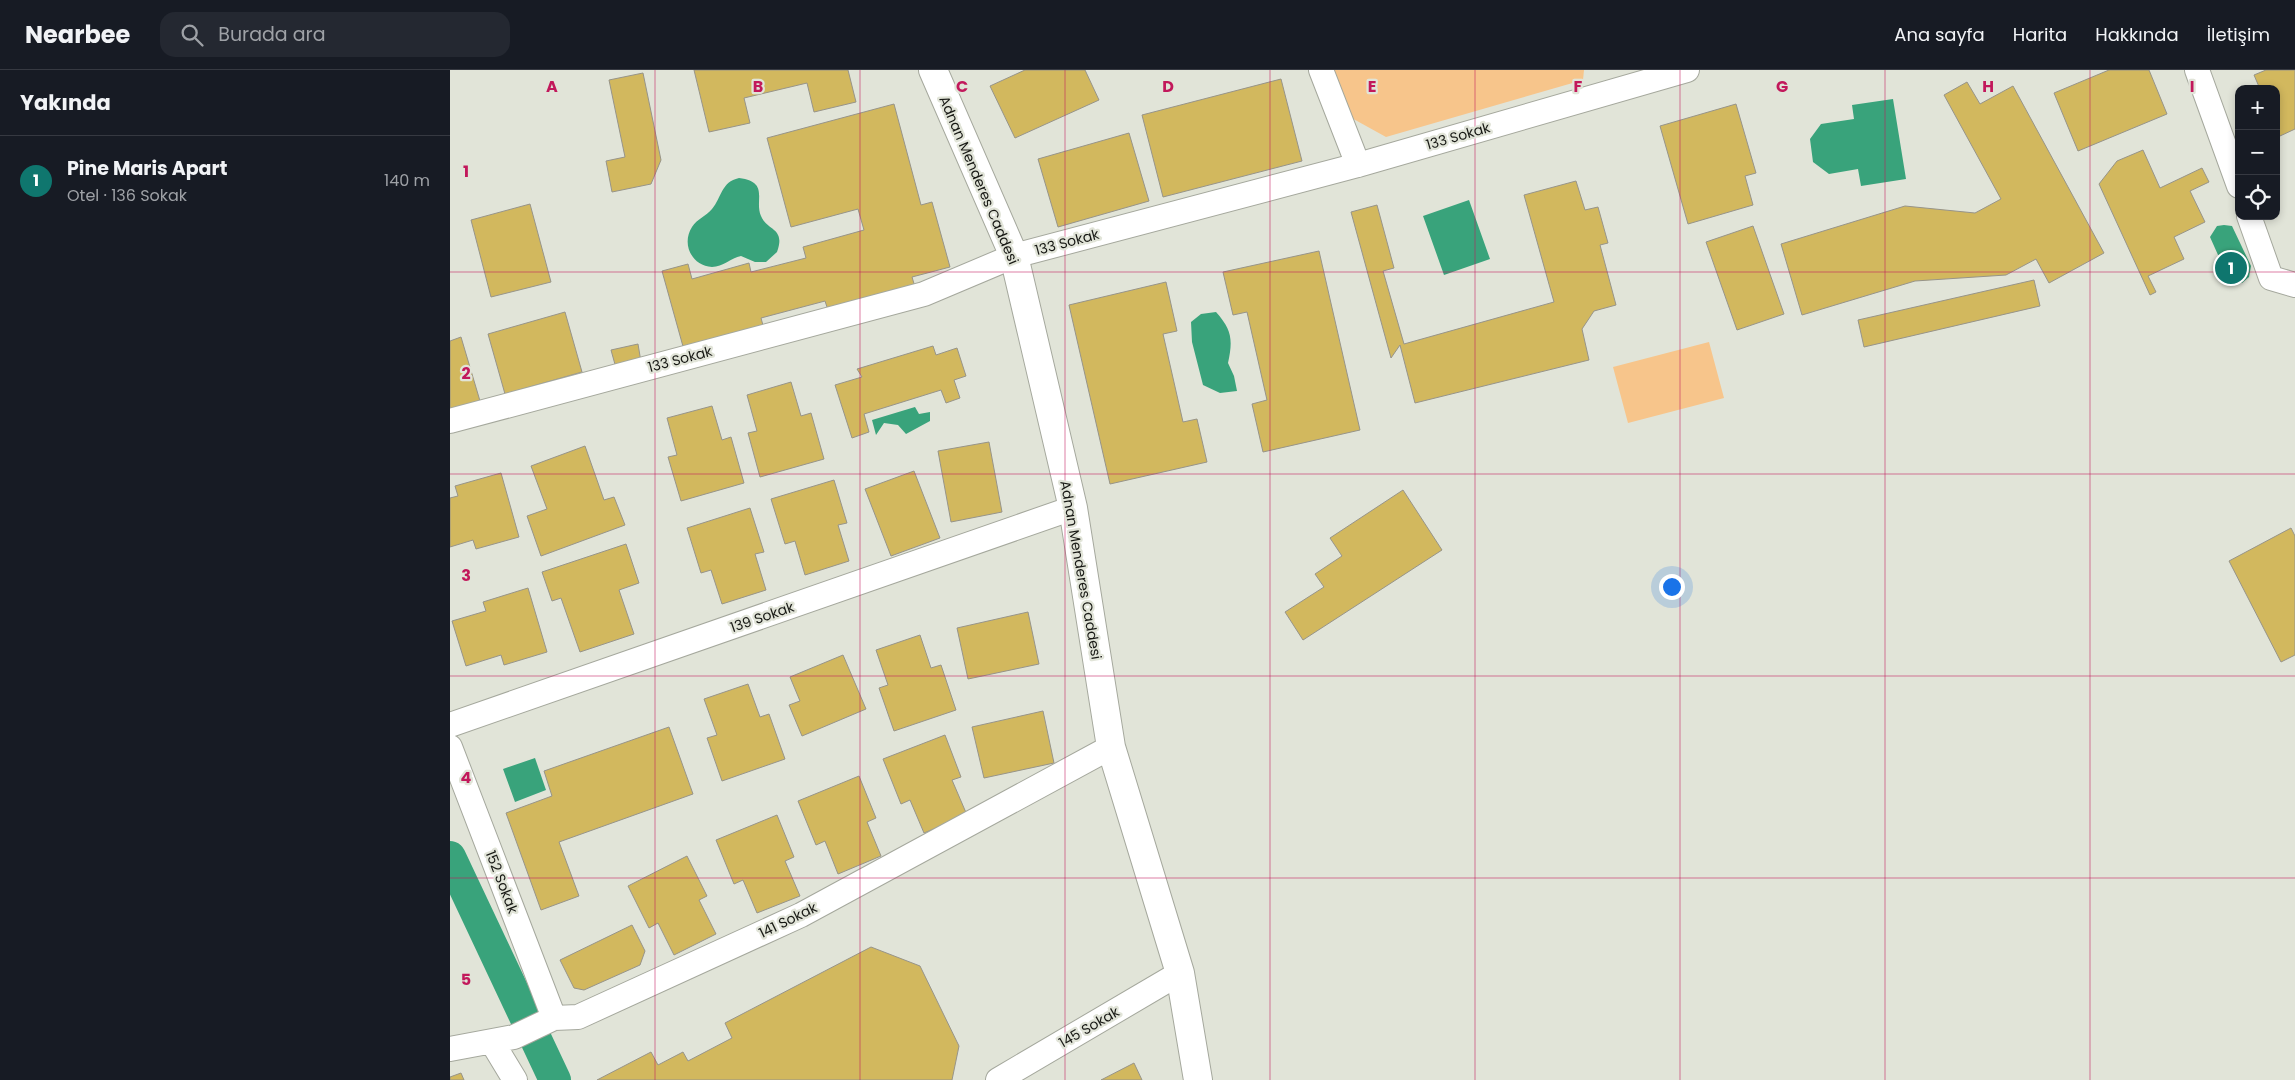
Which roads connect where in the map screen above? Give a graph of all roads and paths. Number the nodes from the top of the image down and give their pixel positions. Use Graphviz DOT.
graph roads {
  1 [pos="933,70"];
  2 [pos="1320,70"];
  3 [pos="1687,70"];
  4 [pos="2197,70"];
  5 [pos="1636,77"];
  6 [pos="1358,165"];
  7 [pos="2235,175"];
  8 [pos="2251,220"];
  9 [pos="1014,256"];
  10 [pos="2295,285"];
  11 [pos="450,421"];
  12 [pos="1073,508"];
  13 [pos="450,726"];
  14 [pos="450,747"];
  15 [pos="1110,748"];
  16 [pos="1180,974"];
  17 [pos="546,1021"];
  18 [pos="503,1039"];
  19 [pos="450,1049"];
  20 [pos="515,1080"];
  21 [pos="998,1080"];
  22 [pos="1198,1080"];
  1 -- 9 [label="street, Adnan Menderes Caddesi"];
  2 -- 6 [label="street"];
  3 -- 5 [label="street, 133 Sokak"];
  4 -- 7 [label="street"];
  5 -- 6 [label="street, 133 Sokak"];
  6 -- 9 [label="street, 133 Sokak"];
  8 -- 10 [label="street"];
  9 -- 11 [label="street, 133 Sokak"];
  9 -- 12 [label="street, Adnan Menderes Caddesi"];
  12 -- 13 [label="street, 139 Sokak"];
  12 -- 15 [label="street, Adnan Menderes Caddesi"];
  14 -- 17 [label="street, 152 Sokak"];
  15 -- 16 [label="street, Adnan Menderes Caddesi"];
  15 -- 17 [label="street, 141 Sokak"];
  16 -- 21 [label="street, 145 Sokak"];
  16 -- 22 [label="street, Adnan Menderes Caddesi"];
  17 -- 18 [label="street, 141 Sokak"];
  18 -- 19 [label="street, 141 Sokak"];
  18 -- 20 [label="street"];
}
